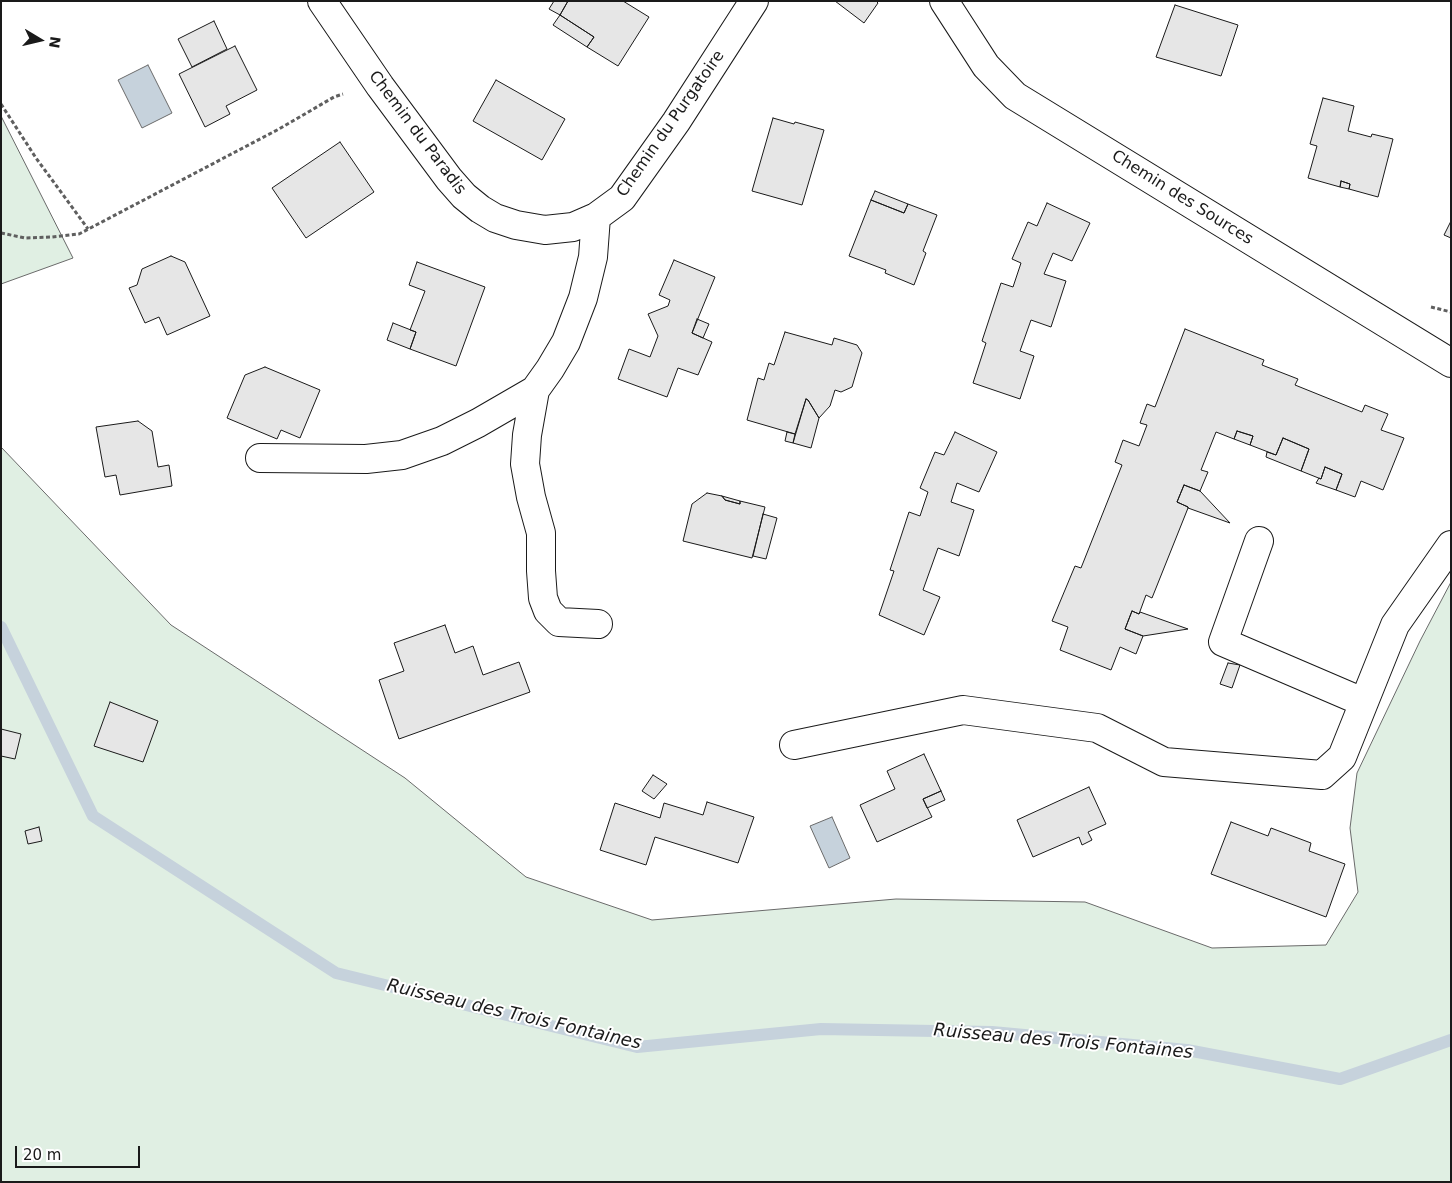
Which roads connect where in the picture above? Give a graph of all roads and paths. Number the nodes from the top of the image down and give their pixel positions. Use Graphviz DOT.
graph roads {
  1 [pos="322,1"];
  2 [pos="754,1"];
  3 [pos="944,1"];
  4 [pos="380,86"];
  5 [pos="1,104"];
  6 [pos="596,218"];
  7 [pos="88,230"];
  8 [pos="1,233"];
  9 [pos="1451,363"];
  10 [pos="535,390"];
  11 [pos="260,458"];
  12 [pos="1259,541"];
  13 [pos="1451,545"];
  14 [pos="598,624"];
  15 [pos="1363,702"];
  16 [pos="794,745"];
  1 -- 4 [label="street, Chemin du Paradis"];
  2 -- 6 [label="street, Chemin du Purgatoire"];
  3 -- 9 [label="street, Chemin des Sources"];
  4 -- 6 [label="street, Chemin du Paradis"];
  4 -- 7 [label="path"];
  5 -- 7 [label="path"];
  6 -- 10 [label="street"];
  7 -- 8 [label="path"];
  10 -- 11 [label="street"];
  10 -- 14 [label="street"];
  12 -- 15 [label="street"];
  13 -- 15 [label="street"];
  15 -- 16 [label="street"];
}
